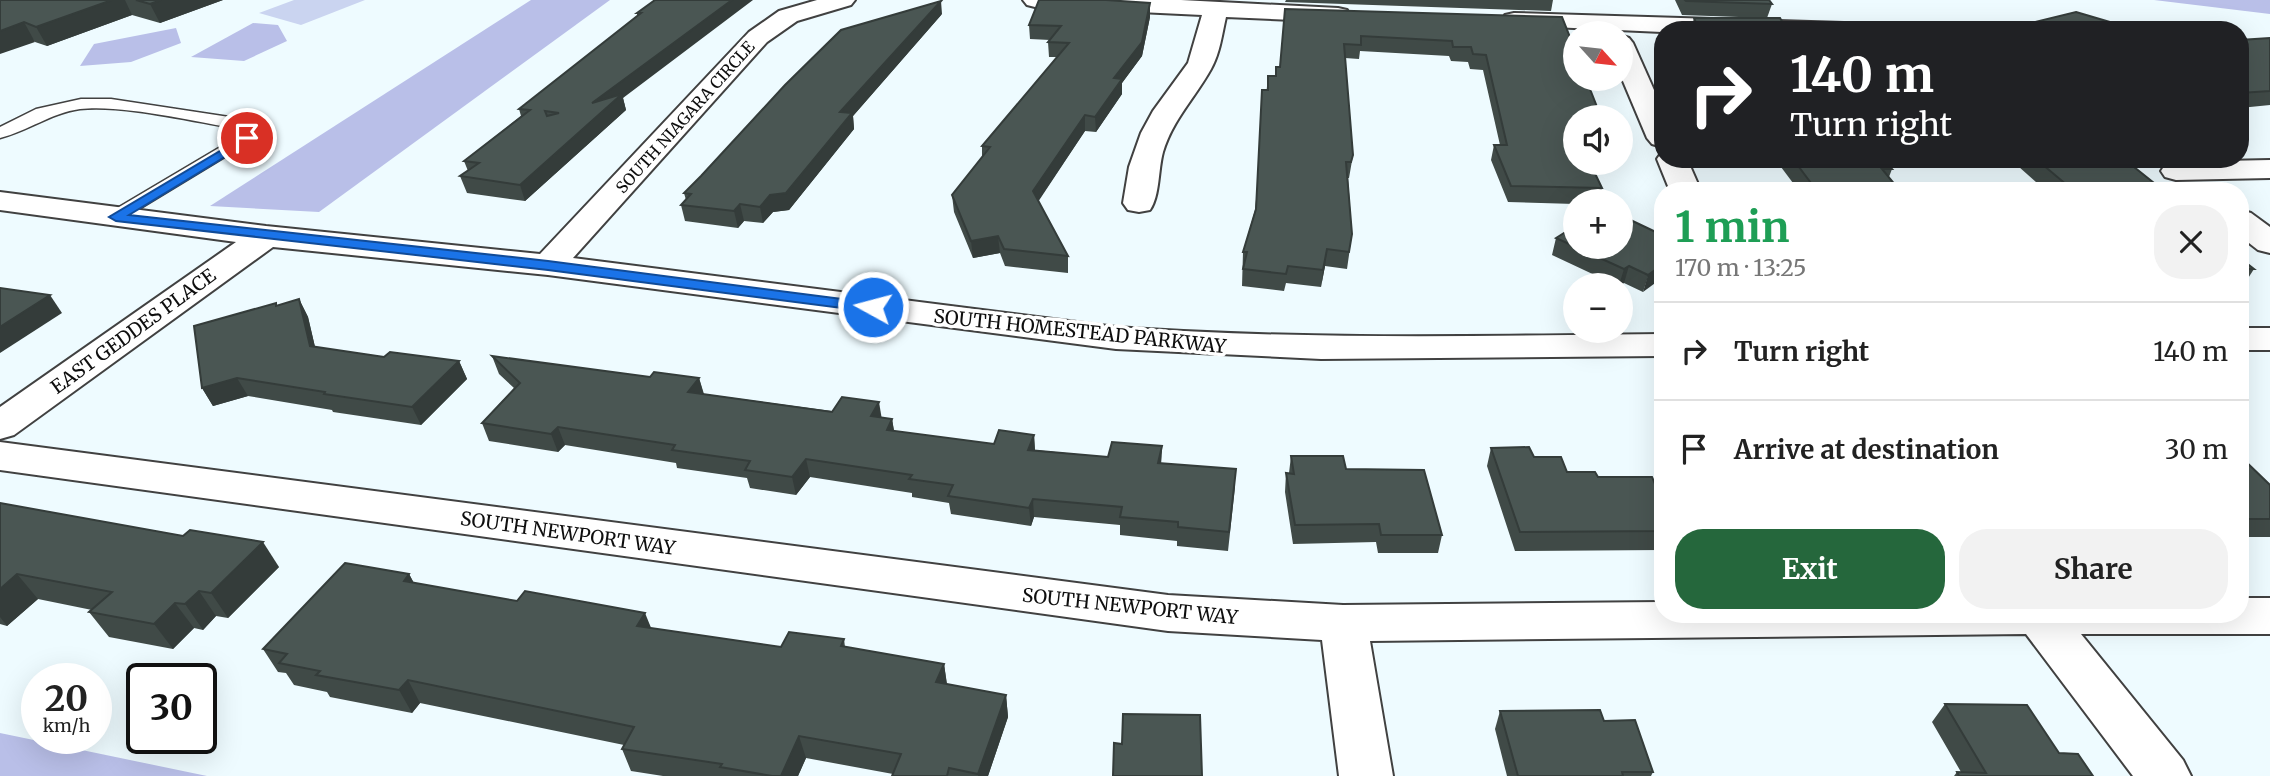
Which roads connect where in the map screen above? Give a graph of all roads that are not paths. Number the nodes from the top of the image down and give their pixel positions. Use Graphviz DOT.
graph roads {
  1 [pos="843,0"];
  2 [pos="1035,0"];
  3 [pos="1215,11"];
  4 [pos="1365,16"];
  5 [pos="1489,20"];
  6 [pos="1563,28"];
  7 [pos="1654,32"];
  8 [pos="1633,33"];
  9 [pos="1633,72"];
  10 [pos="1654,120"];
  11 [pos="0,132"];
  12 [pos="2171,168"];
  13 [pos="2244,168"];
  14 [pos="2270,169"];
  15 [pos="2190,182"];
  16 [pos="0,201"];
  17 [pos="1139,203"];
  18 [pos="116,217"];
  19 [pos="2249,227"];
  20 [pos="266,236"];
  21 [pos="2270,243"];
  22 [pos="548,265"];
  23 [pos="2249,339"];
  24 [pos="2270,339"];
  25 [pos="1654,345"];
  26 [pos="0,426"];
  27 [pos="0,456"];
  28 [pos="2249,616"];
  29 [pos="2270,616"];
  30 [pos="1654,620"];
  31 [pos="1343,623"];
  32 [pos="2044,623"];
  33 [pos="1366,776"];
  34 [pos="2164,776"];
  1 -- 22 [label="street, SOUTH NIAGARA CIRCLE"];
  2 -- 3 [label="street"];
  3 -- 4 [label="street"];
  3 -- 17 [label="street"];
  5 -- 6 [label="street"];
  7 -- 8 [label="street"];
  9 -- 10 [label="street"];
  11 -- 18 [label="lane"];
  12 -- 15 [label="street"];
  13 -- 14 [label="street"];
  16 -- 18 [label="street, SOUTH HOMESTEAD PARKWAY"];
  18 -- 20 [label="street, SOUTH HOMESTEAD PARKWAY"];
  19 -- 21 [label="street"];
  20 -- 22 [label="street, SOUTH HOMESTEAD PARKWAY"];
  20 -- 26 [label="street, EAST GEDDES PLACE"];
  22 -- 25 [label="street, SOUTH HOMESTEAD PARKWAY"];
  23 -- 24 [label="street"];
  27 -- 31 [label="street, SOUTH NEWPORT WAY"];
  28 -- 29 [label="street, SOUTH NEWPORT WAY"];
  30 -- 31 [label="street, SOUTH NEWPORT WAY"];
  31 -- 33 [label="street"];
  32 -- 34 [label="street"];
}
